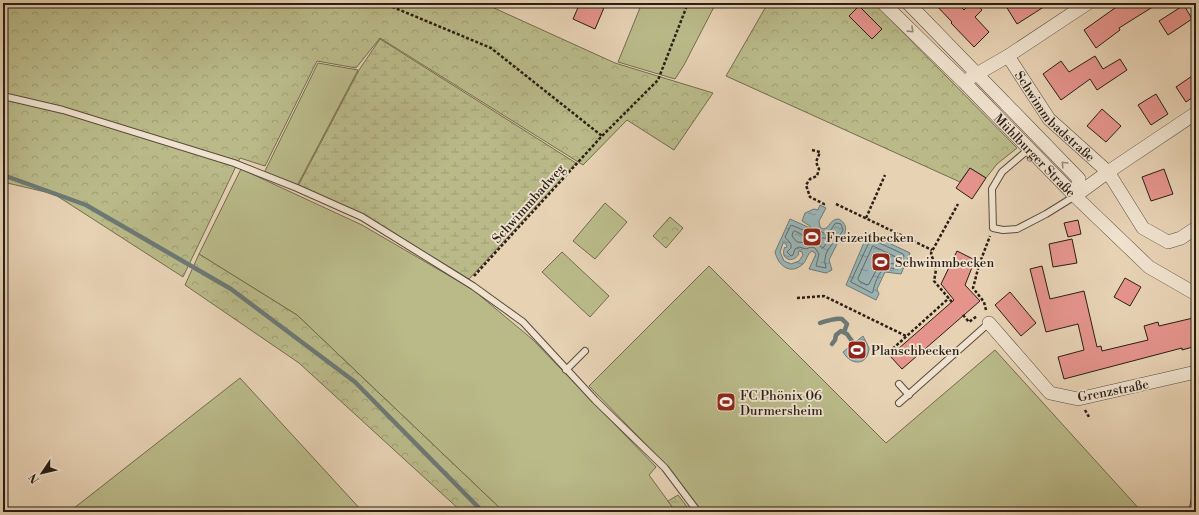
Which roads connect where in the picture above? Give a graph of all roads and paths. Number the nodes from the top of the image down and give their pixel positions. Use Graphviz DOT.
graph roads {
  1 [pos="382,3"];
  2 [pos="682,3"];
  3 [pos="688,3"];
  4 [pos="883,3"];
  5 [pos="908,3"];
  6 [pos="1088,3"];
  7 [pos="686,7"];
  8 [pos="1008,56"];
  9 [pos="977,74"];
  10 [pos="964,82"];
  11 [pos="3,96"];
  12 [pos="1196,113"];
  13 [pos="602,136"];
  14 [pos="1029,149"];
  15 [pos="812,150"];
  16 [pos="1108,172"];
  17 [pos="886,175"];
  18 [pos="1075,196"];
  19 [pos="836,204"];
  20 [pos="958,204"];
  21 [pos="823,206"];
  22 [pos="866,218"];
  23 [pos="993,228"];
  24 [pos="1196,228"];
  25 [pos="932,250"];
  26 [pos="473,286"];
  27 [pos="1196,294"];
  28 [pos="797,298"];
  29 [pos="949,298"];
  30 [pos="952,302"];
  31 [pos="989,323"];
  32 [pos="906,336"];
  33 [pos="585,351"];
  34 [pos="889,352"];
  35 [pos="566,370"];
  36 [pos="1196,372"];
  37 [pos="899,384"];
  38 [pos="909,395"];
  39 [pos="899,403"];
  40 [pos="1196,494"];
  41 [pos="698,512"];
  42 [pos="1192,512"];
  1 -- 13 [label="path"];
  2 -- 7 [label="path"];
  3 -- 7 [label="path, Schwimmbadweg"];
  4 -- 10 [label="street, Mühlburger Straße, one-way"];
  5 -- 9 [label="street, Schwimmbadstraße"];
  6 -- 8 [label="street"];
  7 -- 13 [label="path, Schwimmbadweg"];
  8 -- 9 [label="street"];
  8 -- 16 [label="street, Schwimmbadstraße"];
  9 -- 10 [label="street"];
  18 -- 9 [label="street, Schwimmbadstraße, one-way"];
  10 -- 14 [label="street, Mühlburger Straße"];
  11 -- 26 [label="lane"];
  12 -- 16 [label="street"];
  13 -- 26 [label="path, Schwimmbadweg"];
  14 -- 18 [label="street, Mühlburger Straße"];
  14 -- 23 [label="lane"];
  15 -- 21 [label="path"];
  16 -- 18 [label="street"];
  16 -- 24 [label="street, Schwimmbadstraße"];
  17 -- 22 [label="path"];
  18 -- 23 [label="lane"];
  18 -- 27 [label="street, Mühlburger Straße"];
  19 -- 22 [label="path"];
  20 -- 25 [label="path"];
  22 -- 25 [label="path"];
  23 -- 31 [label="path"];
  25 -- 29 [label="path"];
  26 -- 35 [label="lane"];
  28 -- 32 [label="path"];
  29 -- 30 [label="path"];
  29 -- 32 [label="path"];
  31 -- 36 [label="street, Grenzstraße"];
  31 -- 38 [label="lane"];
  32 -- 34 [label="path"];
  33 -- 35 [label="lane"];
  35 -- 41 [label="lane"];
  37 -- 38 [label="lane"];
  38 -- 39 [label="lane"];
  40 -- 42 [label="lane"];
}
